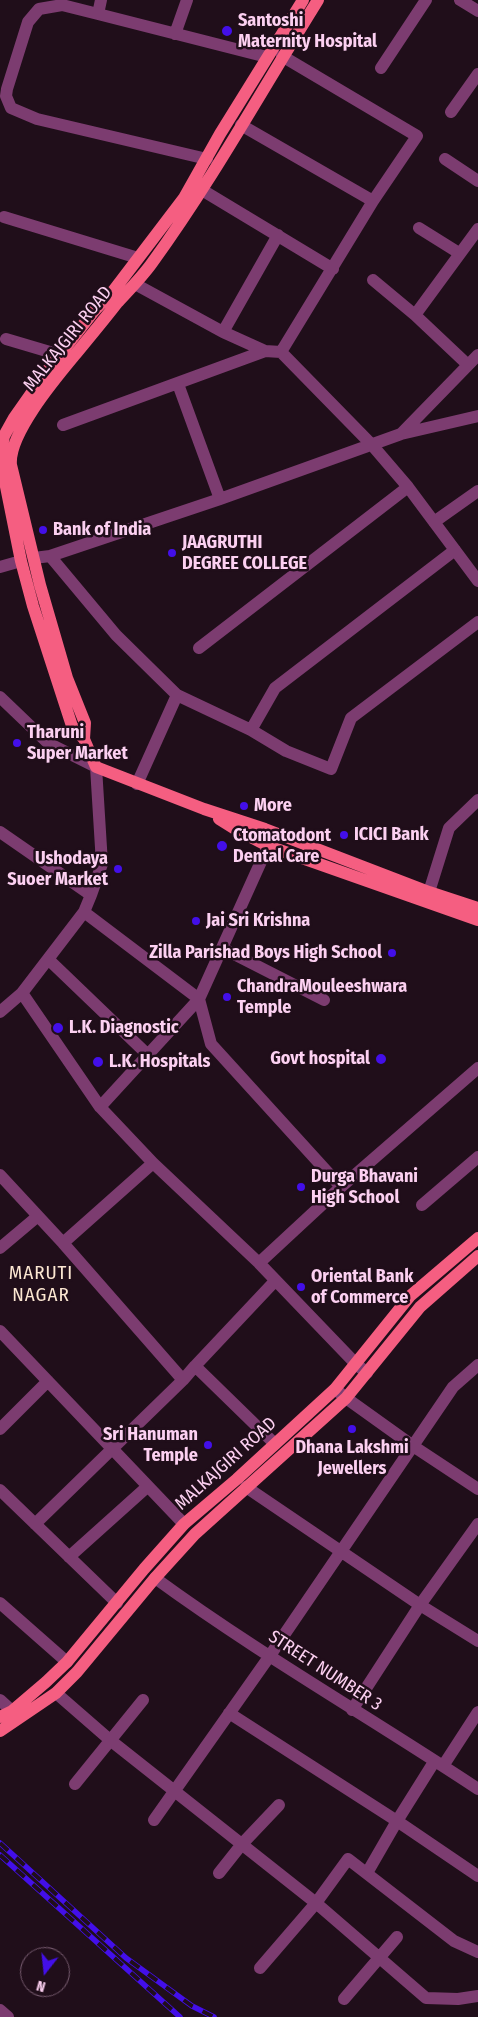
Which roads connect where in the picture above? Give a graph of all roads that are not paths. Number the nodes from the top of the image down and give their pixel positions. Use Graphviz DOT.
graph roads {
  1 [pos="101,0"];
  2 [pos="187,0"];
  3 [pos="302,0"];
  4 [pos="318,0"];
  5 [pos="426,0"];
  6 [pos="460,0"];
  7 [pos="478,11"];
  8 [pos="98,14"];
  9 [pos="175,34"];
  10 [pos="282,56"];
  11 [pos="267,57"];
  12 [pos="381,68"];
  13 [pos="478,74"];
  14 [pos="451,112"];
  15 [pos="242,125"];
  16 [pos="208,159"];
  17 [pos="445,159"];
  18 [pos="478,181"];
  19 [pos="202,190"];
  20 [pos="373,201"];
  21 [pos="4,217"];
  22 [pos="419,228"];
  23 [pos="478,229"];
  24 [pos="278,235"];
  25 [pos="459,253"];
  26 [pos="138,258"];
  27 [pos="334,269"];
  28 [pos="373,280"];
  29 [pos="136,284"];
  30 [pos="415,315"];
  31 [pos="223,332"];
  32 [pos="6,339"];
  33 [pos="265,351"];
  34 [pos="281,352"];
  35 [pos="60,355"];
  36 [pos="478,355"];
  37 [pos="468,365"];
  38 [pos="178,384"];
  39 [pos="478,416"];
  40 [pos="63,425"];
  41 [pos="401,434"];
  42 [pos="372,444"];
  43 [pos="2,457"];
  44 [pos="408,487"];
  45 [pos="478,490"];
  46 [pos="220,499"];
  47 [pos="434,522"];
  48 [pos="455,550"];
  49 [pos="50,556"];
  50 [pos="34,558"];
  51 [pos="21,561"];
  52 [pos="0,567"];
  53 [pos="478,581"];
  54 [pos="478,622"];
  55 [pos="199,648"];
  56 [pos="177,695"];
  57 [pos="0,697"];
  58 [pos="250,730"];
  59 [pos="84,739"];
  60 [pos="96,767"];
  61 [pos="137,784"];
  62 [pos="478,800"];
  63 [pos="204,809"];
  64 [pos="0,832"];
  65 [pos="268,846"];
  66 [pos="429,892"];
  67 [pos="91,895"];
  68 [pos="478,908"];
  69 [pos="84,912"];
  70 [pos="478,920"];
  71 [pos="222,948"];
  72 [pos="48,959"];
  73 [pos="22,993"];
  74 [pos="199,999"];
  75 [pos="324,1000"];
  76 [pos="0,1012"];
  77 [pos="148,1055"];
  78 [pos="478,1068"];
  79 [pos="100,1107"];
  80 [pos="478,1157"];
  81 [pos="153,1163"];
  82 [pos="0,1174"];
  83 [pos="341,1187"];
  84 [pos="422,1206"];
  85 [pos="38,1216"];
  86 [pos="478,1238"];
  87 [pos="63,1243"];
  88 [pos="0,1248"];
  89 [pos="478,1256"];
  90 [pos="259,1263"];
  91 [pos="275,1281"];
  92 [pos="0,1331"];
  93 [pos="356,1364"];
  94 [pos="478,1365"];
  95 [pos="195,1366"];
  96 [pos="367,1373"];
  97 [pos="183,1380"];
  98 [pos="48,1381"];
  99 [pos="335,1388"];
  100 [pos="346,1398"];
  101 [pos="0,1429"];
  102 [pos="275,1444"];
  103 [pos="413,1446"];
  104 [pos="111,1449"];
  105 [pos="147,1487"];
  106 [pos="246,1487"];
  107 [pos="478,1489"];
  108 [pos="0,1490"];
  109 [pos="35,1524"];
  110 [pos="184,1524"];
  111 [pos="478,1524"];
  112 [pos="340,1551"];
  113 [pos="69,1557"];
  114 [pos="155,1578"];
  115 [pos="0,1603"];
  116 [pos="117,1603"];
  117 [pos="420,1605"];
  118 [pos="478,1641"];
  119 [pos="269,1656"];
  120 [pos="67,1662"];
  121 [pos="56,1693"];
  122 [pos="0,1700"];
  123 [pos="143,1700"];
  124 [pos="352,1710"];
  125 [pos="12,1711"];
  126 [pos="478,1712"];
  127 [pos="229,1713"];
  128 [pos="0,1717"];
  129 [pos="0,1731"];
  130 [pos="110,1740"];
  131 [pos="438,1764"];
  132 [pos="75,1784"];
  133 [pos="478,1789"];
  134 [pos="175,1790"];
  135 [pos="279,1805"];
  136 [pos="154,1820"];
  137 [pos="397,1821"];
  138 [pos="242,1844"];
  139 [pos="219,1873"];
  140 [pos="367,1873"];
  141 [pos="478,1876"];
  142 [pos="316,1903"];
  143 [pos="397,1937"];
  144 [pos="478,1952"];
  145 [pos="379,1958"];
  146 [pos="260,1968"];
  147 [pos="478,1996"];
  148 [pos="344,1998"];
  149 [pos="0,2010"];
  150 [pos="8,2017"];
  1 -- 8 [label="street"];
  2 -- 9 [label="street"];
  3 -- 11 [label="main road, MALKAJGIRI ROAD"];
  4 -- 10 [label="main road, MALKAJGIRI ROAD"];
  5 -- 12 [label="street"];
  6 -- 7 [label="street"];
  8 -- 9 [label="street"];
  8 -- 16 [label="street"];
  9 -- 11 [label="street"];
  10 -- 15 [label="main road, MALKAJGIRI ROAD"];
  10 -- 20 [label="street"];
  11 -- 16 [label="main road, MALKAJGIRI ROAD"];
  13 -- 14 [label="street"];
  15 -- 19 [label="main road, MALKAJGIRI ROAD"];
  15 -- 20 [label="street"];
  16 -- 26 [label="main road, MALKAJGIRI ROAD"];
  17 -- 18 [label="street"];
  19 -- 24 [label="street"];
  19 -- 29 [label="main road, MALKAJGIRI ROAD"];
  20 -- 27 [label="street"];
  21 -- 26 [label="street"];
  22 -- 25 [label="street"];
  23 -- 25 [label="street"];
  24 -- 27 [label="street"];
  24 -- 31 [label="street"];
  25 -- 30 [label="street"];
  26 -- 35 [label="main road, MALKAJGIRI ROAD"];
  27 -- 34 [label="street"];
  28 -- 30 [label="street"];
  29 -- 31 [label="street"];
  29 -- 43 [label="main road, MALKAJGIRI ROAD"];
  30 -- 37 [label="street"];
  31 -- 33 [label="street"];
  32 -- 35 [label="street"];
  33 -- 34 [label="street"];
  33 -- 38 [label="street"];
  34 -- 42 [label="street"];
  35 -- 43 [label="main road, MALKAJGIRI ROAD"];
  36 -- 37 [label="street"];
  37 -- 41 [label="street"];
  38 -- 40 [label="street"];
  38 -- 46 [label="street"];
  39 -- 41 [label="street"];
  41 -- 42 [label="street"];
  42 -- 44 [label="street"];
  42 -- 46 [label="street"];
  43 -- 50 [label="main road, MALKAJGIRI ROAD"];
  43 -- 51 [label="main road, MALKAJGIRI ROAD"];
  44 -- 47 [label="street"];
  44 -- 55 [label="street"];
  45 -- 47 [label="street"];
  46 -- 49 [label="street"];
  47 -- 48 [label="street"];
  48 -- 53 [label="street"];
  48 -- 58 [label="street"];
  49 -- 50 [label="street"];
  49 -- 56 [label="street"];
  50 -- 59 [label="main road, MALKAJGIRI ROAD"];
  51 -- 52 [label="street"];
  51 -- 59 [label="main road, MALKAJGIRI ROAD"];
  54 -- 58 [label="street"];
  56 -- 58 [label="street"];
  56 -- 61 [label="street"];
  57 -- 60 [label="street"];
  59 -- 60 [label="main road, MALKAJGIRI ROAD"];
  60 -- 61 [label="main road"];
  60 -- 67 [label="street"];
  61 -- 63 [label="main road"];
  62 -- 66 [label="street"];
  63 -- 65 [label="main road"];
  63 -- 66 [label="main road"];
  64 -- 67 [label="street"];
  65 -- 70 [label="main road"];
  65 -- 71 [label="street"];
  66 -- 68 [label="main road"];
  67 -- 69 [label="street"];
  69 -- 72 [label="street"];
  69 -- 74 [label="street"];
  71 -- 74 [label="street"];
  71 -- 75 [label="street"];
  72 -- 73 [label="street"];
  72 -- 77 [label="street"];
  73 -- 76 [label="street"];
  73 -- 79 [label="street"];
  74 -- 77 [label="street"];
  74 -- 83 [label="street"];
  77 -- 79 [label="street"];
  78 -- 83 [label="street"];
  79 -- 81 [label="street"];
  80 -- 84 [label="street"];
  81 -- 87 [label="street"];
  81 -- 90 [label="street"];
  82 -- 85 [label="street"];
  83 -- 90 [label="street"];
  85 -- 87 [label="street"];
  85 -- 88 [label="street"];
  86 -- 93 [label="main road, MALKAJGIRI ROAD"];
  87 -- 97 [label="street"];
  89 -- 96 [label="main road, MALKAJGIRI ROAD"];
  90 -- 91 [label="street"];
  91 -- 93 [label="street"];
  91 -- 95 [label="street"];
  92 -- 98 [label="street"];
  93 -- 96 [label="street"];
  93 -- 99 [label="main road, MALKAJGIRI ROAD"];
  94 -- 103 [label="street"];
  95 -- 97 [label="street"];
  95 -- 102 [label="street"];
  96 -- 100 [label="main road, MALKAJGIRI ROAD"];
  97 -- 104 [label="street"];
  98 -- 101 [label="street"];
  98 -- 104 [label="street"];
  99 -- 100 [label="street"];
  99 -- 102 [label="main road, MALKAJGIRI ROAD"];
  100 -- 103 [label="street"];
  100 -- 106 [label="main road, MALKAJGIRI ROAD"];
  102 -- 110 [label="main road, MALKAJGIRI ROAD"];
  103 -- 107 [label="street"];
  103 -- 112 [label="street"];
  104 -- 105 [label="street"];
  104 -- 109 [label="street"];
  105 -- 110 [label="street"];
  105 -- 113 [label="street"];
  106 -- 112 [label="street"];
  106 -- 114 [label="main road, MALKAJGIRI ROAD"];
  108 -- 109 [label="street"];
  109 -- 113 [label="street"];
  110 -- 116 [label="main road, MALKAJGIRI ROAD"];
  111 -- 117 [label="street"];
  112 -- 117 [label="street"];
  112 -- 119 [label="street"];
  113 -- 116 [label="street"];
  114 -- 119 [label="street, STREET NUMBER 3"];
  114 -- 121 [label="main road, MALKAJGIRI ROAD"];
  115 -- 120 [label="street"];
  116 -- 120 [label="main road, MALKAJGIRI ROAD"];
  117 -- 118 [label="street"];
  117 -- 124 [label="street"];
  119 -- 124 [label="street, STREET NUMBER 3"];
  119 -- 127 [label="street"];
  120 -- 125 [label="main road, MALKAJGIRI ROAD"];
  121 -- 129 [label="main road, MALKAJGIRI ROAD"];
  121 -- 130 [label="street"];
  122 -- 125 [label="street"];
  123 -- 130 [label="street"];
  124 -- 131 [label="street, STREET NUMBER 3"];
  125 -- 128 [label="main road, MALKAJGIRI ROAD"];
  126 -- 131 [label="street"];
  127 -- 134 [label="street"];
  127 -- 137 [label="street"];
  130 -- 132 [label="street"];
  130 -- 134 [label="street"];
  131 -- 133 [label="street, STREET NUMBER 3"];
  131 -- 137 [label="street"];
  134 -- 136 [label="street"];
  134 -- 138 [label="street"];
  135 -- 138 [label="street"];
  137 -- 140 [label="street"];
  137 -- 141 [label="street"];
  138 -- 139 [label="street"];
  138 -- 142 [label="street"];
  140 -- 142 [label="street"];
  140 -- 144 [label="street"];
  142 -- 145 [label="street"];
  142 -- 146 [label="street"];
  143 -- 145 [label="street"];
  145 -- 147 [label="street"];
  145 -- 148 [label="street"];
  149 -- 150 [label="street"];
}
